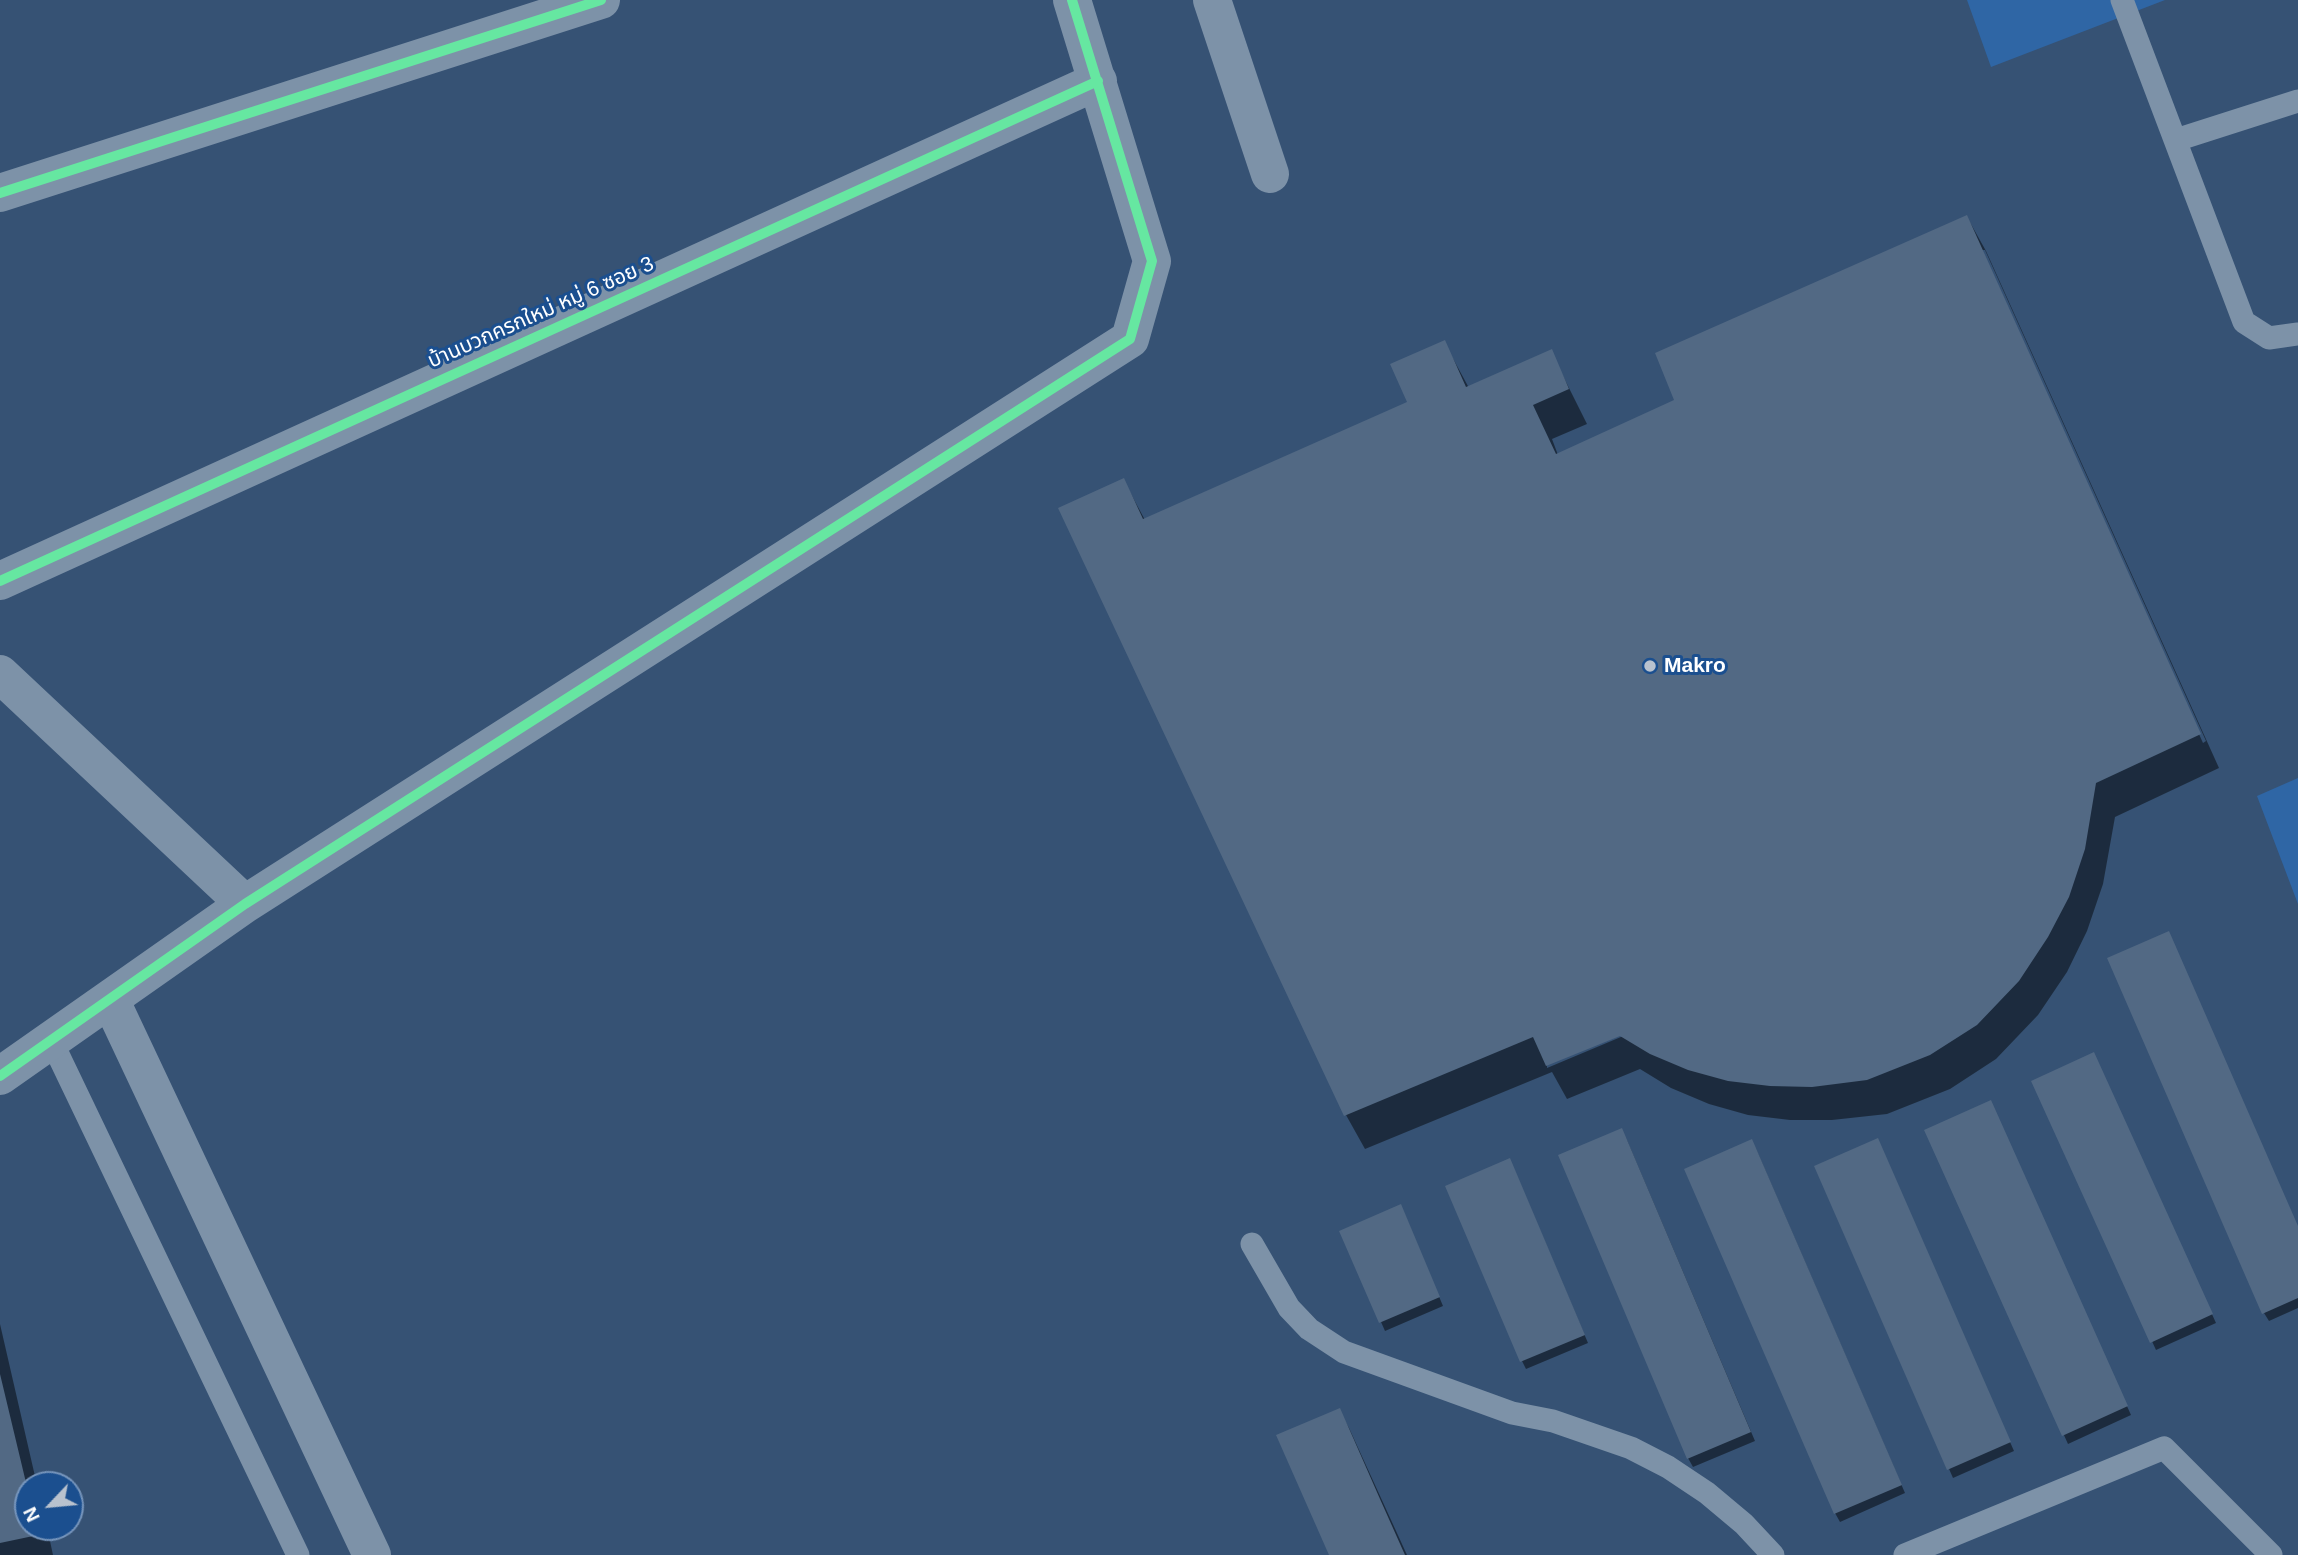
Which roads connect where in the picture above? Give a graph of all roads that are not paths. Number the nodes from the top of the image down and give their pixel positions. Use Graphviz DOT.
graph roads {
  1 [pos="601,0"];
  2 [pos="1072,0"];
  3 [pos="1213,0"];
  4 [pos="2122,0"];
  5 [pos="1098,81"];
  6 [pos="2298,101"];
  7 [pos="2176,141"];
  8 [pos="1270,174"];
  9 [pos="0,193"];
  10 [pos="2298,334"];
  11 [pos="0,581"];
  12 [pos="0,674"];
  13 [pos="245,904"];
  14 [pos="110,999"];
  15 [pos="52,1042"];
  16 [pos="0,1076"];
  17 [pos="1252,1244"];
  18 [pos="298,1555"];
  19 [pos="373,1555"];
  20 [pos="1773,1555"];
  21 [pos="1905,1555"];
  22 [pos="2271,1555"];
  1 -- 9 [label="street"];
  2 -- 5 [label="street"];
  3 -- 8 [label="street"];
  4 -- 7 [label="lane"];
  5 -- 11 [label="street, บ้านบวกครกใหม่ หมู่ 6 ซอย 3"];
  5 -- 13 [label="street"];
  6 -- 7 [label="lane"];
  7 -- 10 [label="lane"];
  12 -- 13 [label="street"];
  13 -- 14 [label="street"];
  14 -- 15 [label="street"];
  14 -- 19 [label="street"];
  15 -- 16 [label="street"];
  15 -- 18 [label="lane"];
  17 -- 20 [label="lane"];
  21 -- 22 [label="lane"];
}
